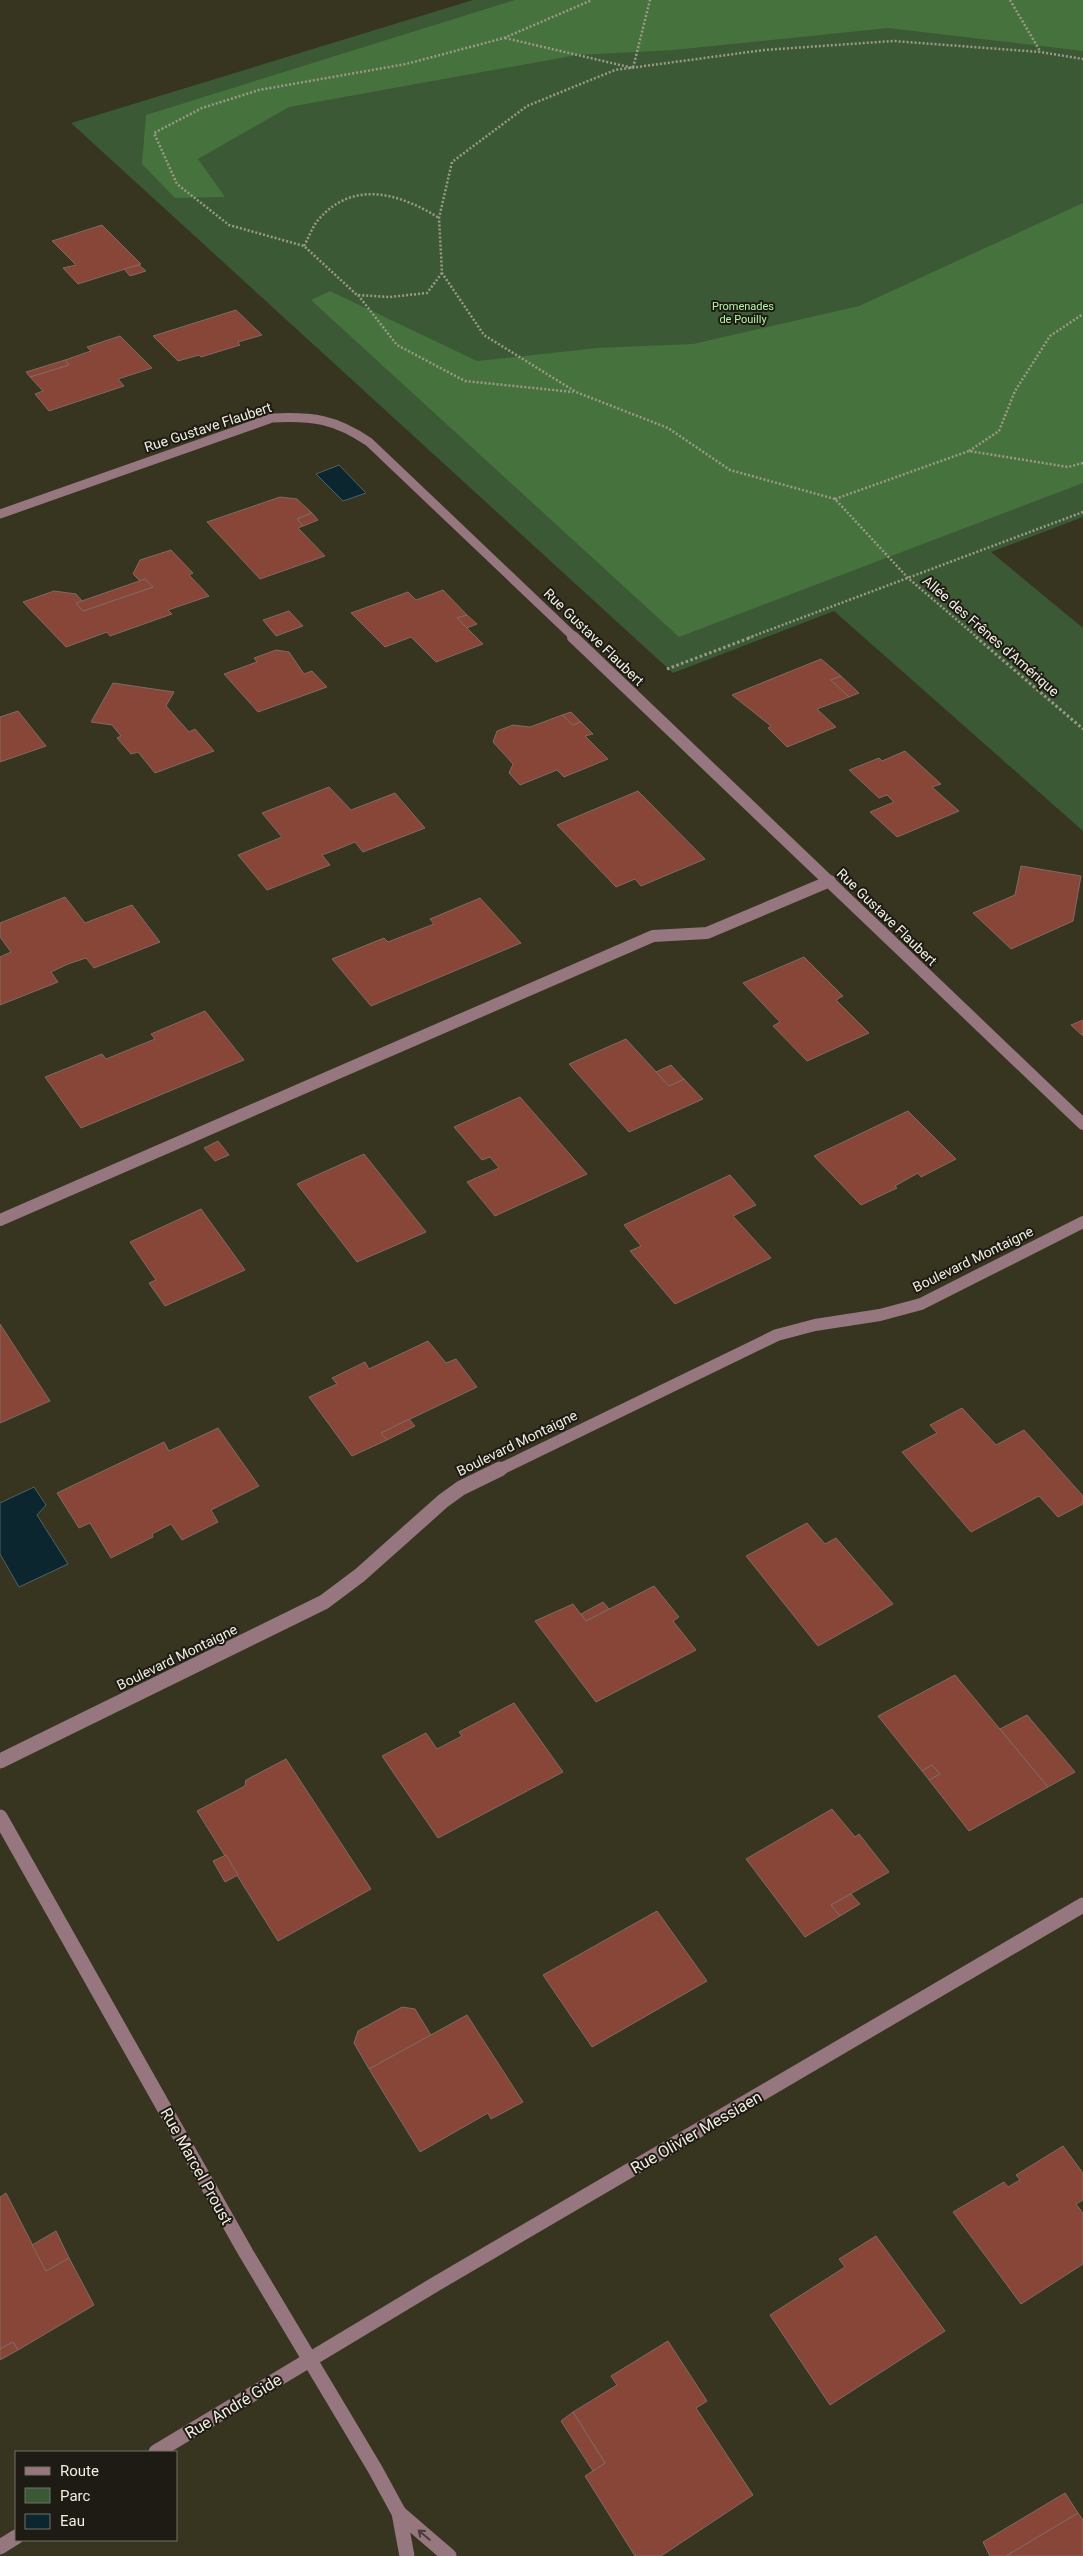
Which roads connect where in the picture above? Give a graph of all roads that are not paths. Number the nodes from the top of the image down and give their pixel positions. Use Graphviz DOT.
graph roads {
  1 [pos="0,514"];
  2 [pos="830,881"];
  3 [pos="1083,1124"];
  4 [pos="0,1220"];
  5 [pos="1083,1222"];
  6 [pos="0,1761"];
  7 [pos="0,1817"];
  8 [pos="1083,1906"];
  9 [pos="309,2360"];
  10 [pos="158,2451"];
  11 [pos="398,2513"];
  12 [pos="15,2538"];
  13 [pos="0,2547"];
  14 [pos="407,2556"];
  15 [pos="449,2556"];
  1 -- 2 [label="street, Rue Gustave Flaubert"];
  2 -- 3 [label="street, Rue Gustave Flaubert"];
  2 -- 4 [label="street"];
  5 -- 6 [label="street, Boulevard Montaigne"];
  7 -- 9 [label="street, Rue Marcel Proust"];
  8 -- 9 [label="street, Rue Olivier Messiaen"];
  9 -- 10 [label="street, Rue André Gide"];
  9 -- 11 [label="street, Rue Marcel Proust"];
  11 -- 14 [label="street, Rue Marcel Proust"];
  15 -- 11 [label="street, Rue Marcel Proust, one-way"];
  12 -- 13 [label="street"];
}
